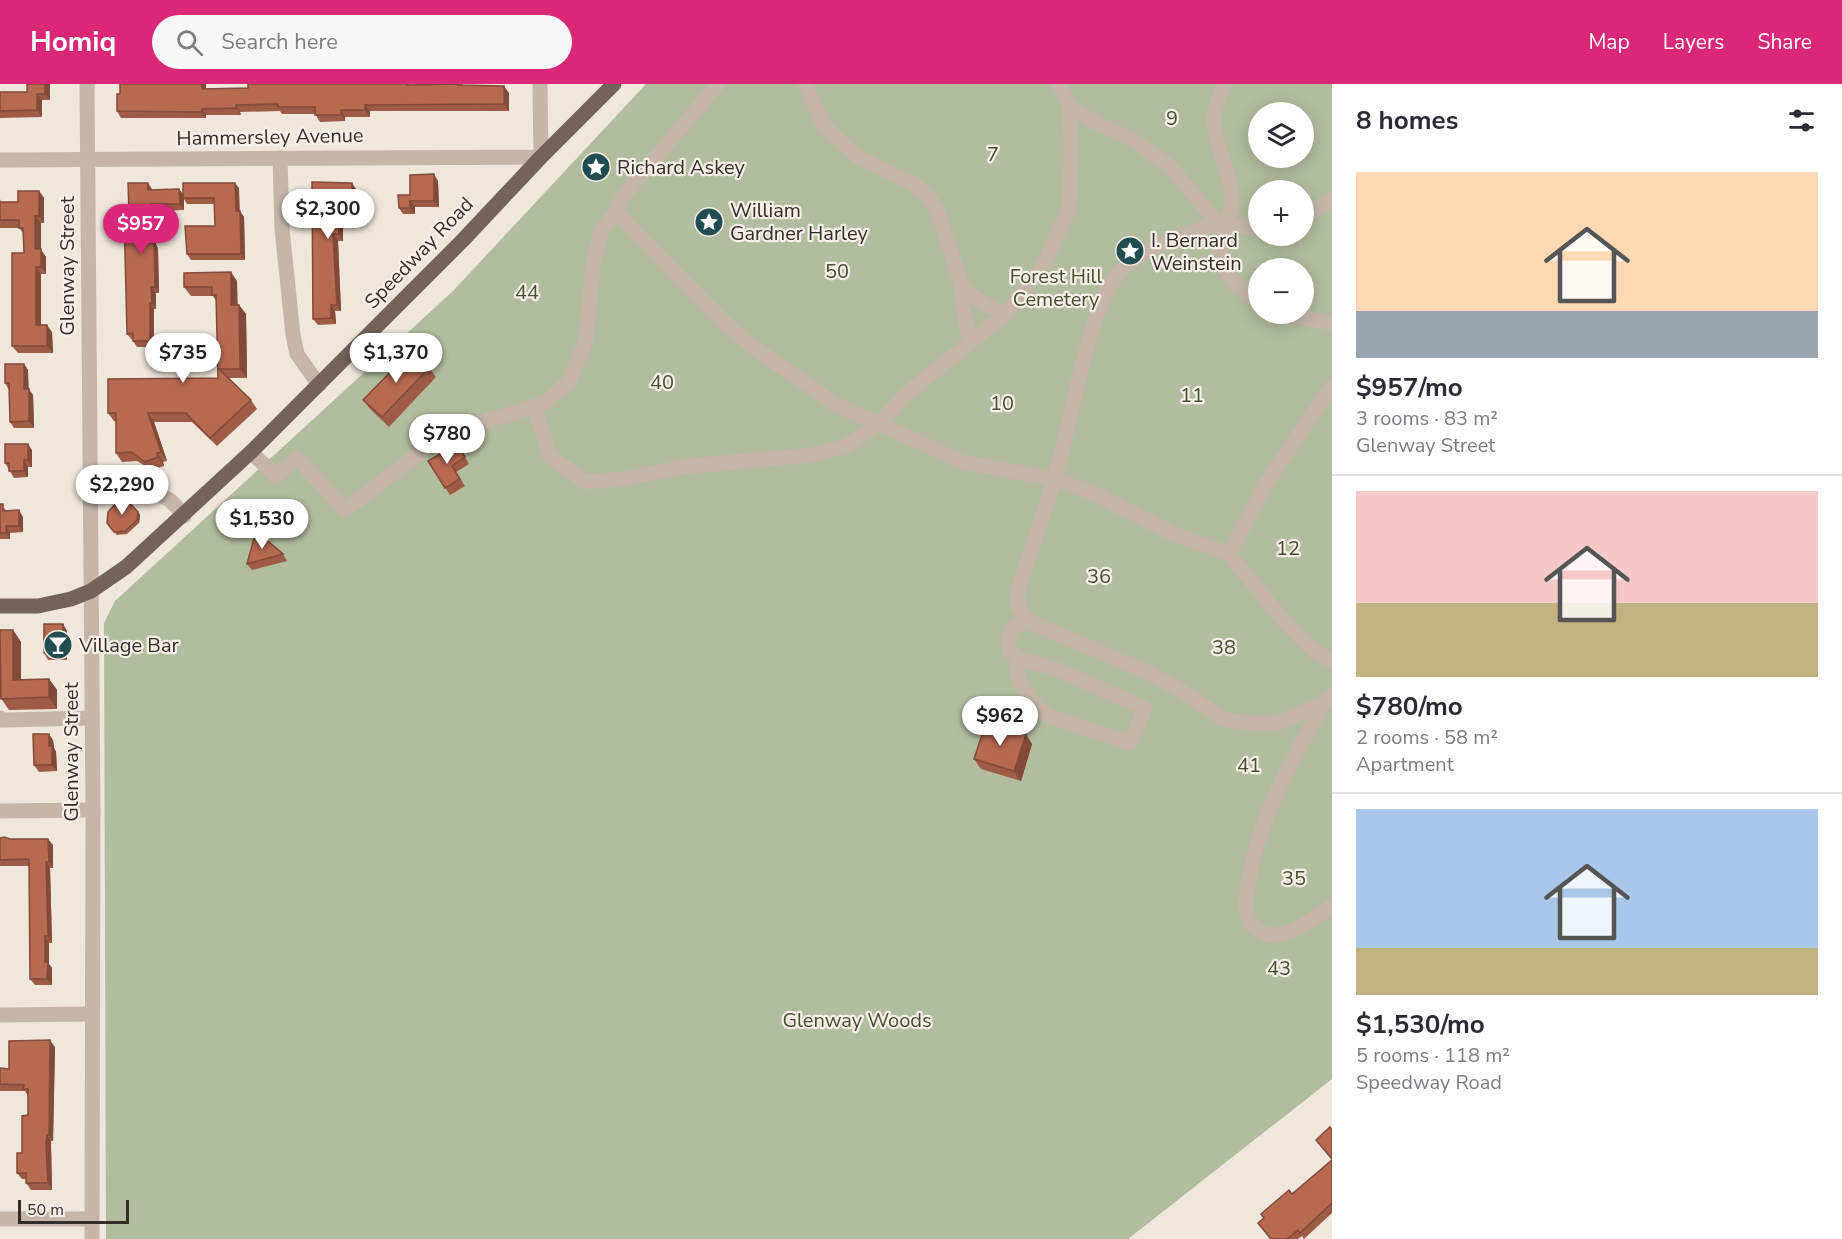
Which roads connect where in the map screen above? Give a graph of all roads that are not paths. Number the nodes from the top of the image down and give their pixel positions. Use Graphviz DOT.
graph roads {
  1 [pos="87,84"];
  2 [pos="540,84"];
  3 [pos="614,84"];
  4 [pos="718,84"];
  5 [pos="805,84"];
  6 [pos="1059,84"];
  7 [pos="1224,84"];
  8 [pos="1070,107"];
  9 [pos="541,157"];
  10 [pos="280,158"];
  11 [pos="0,160"];
  12 [pos="87,160"];
  13 [pos="1332,200"];
  14 [pos="1314,210"];
  15 [pos="616,212"];
  16 [pos="1223,225"];
  17 [pos="1248,227"];
  18 [pos="962,286"];
  19 [pos="1248,296"];
  20 [pos="1007,313"];
  21 [pos="1314,320"];
  22 [pos="1332,324"];
  23 [pos="970,342"];
  24 [pos="319,385"];
  25 [pos="1332,386"];
  26 [pos="534,406"];
  27 [pos="879,424"];
  28 [pos="251,452"];
  29 [pos="1054,479"];
  30 [pos="89,491"];
  31 [pos="184,516"];
  32 [pos="1228,554"];
  33 [pos="91,591"];
  34 [pos="0,606"];
  35 [pos="1028,621"];
  36 [pos="1018,658"];
  37 [pos="1332,661"];
  38 [pos="1327,700"];
  39 [pos="0,718"];
  40 [pos="92,718"];
  41 [pos="93,810"];
  42 [pos="0,811"];
  43 [pos="1332,906"];
  44 [pos="91,1014"];
  45 [pos="0,1015"];
  46 [pos="0,1219"];
  47 [pos="92,1219"];
  48 [pos="92,1239"];
  1 -- 12 [label="street, Glenway Street"];
  2 -- 9 [label="street"];
  3 -- 9 [label="main road, Speedway Road"];
  4 -- 15 [label="street"];
  5 -- 18 [label="street"];
  6 -- 8 [label="street"];
  7 -- 16 [label="street"];
  8 -- 16 [label="street"];
  8 -- 20 [label="street"];
  9 -- 10 [label="street, Hammersley Avenue"];
  9 -- 24 [label="main road, Speedway Road"];
  10 -- 12 [label="street, Hammersley Avenue"];
  10 -- 24 [label="street"];
  11 -- 12 [label="street, Hammersley Avenue"];
  12 -- 30 [label="street, Glenway Street"];
  13 -- 14 [label="street"];
  15 -- 26 [label="street"];
  15 -- 27 [label="street"];
  16 -- 17 [label="street"];
  16 -- 19 [label="street"];
  16 -- 29 [label="street"];
  18 -- 20 [label="street"];
  18 -- 23 [label="street"];
  20 -- 23 [label="street"];
  21 -- 22 [label="street"];
  23 -- 27 [label="street"];
  24 -- 28 [label="main road, Speedway Road"];
  25 -- 32 [label="street"];
  26 -- 27 [label="street"];
  26 -- 28 [label="street"];
  27 -- 29 [label="street"];
  28 -- 31 [label="main road, Speedway Road"];
  29 -- 32 [label="street"];
  29 -- 35 [label="street"];
  30 -- 31 [label="street"];
  30 -- 33 [label="street, Glenway Street"];
  31 -- 33 [label="main road, Speedway Road"];
  32 -- 37 [label="street"];
  33 -- 34 [label="main road, Speedway Road"];
  33 -- 40 [label="street, Glenway Street"];
  35 -- 36 [label="street"];
  35 -- 38 [label="street"];
  36 -- 36 [label="street"];
  38 -- 43 [label="street"];
  39 -- 40 [label="street"];
  40 -- 41 [label="street, Glenway Street"];
  41 -- 42 [label="street"];
  41 -- 44 [label="street, Glenway Street"];
  44 -- 45 [label="street"];
  44 -- 47 [label="street, Glenway Street"];
  46 -- 47 [label="street"];
  47 -- 48 [label="street, Glenway Street"];
}
